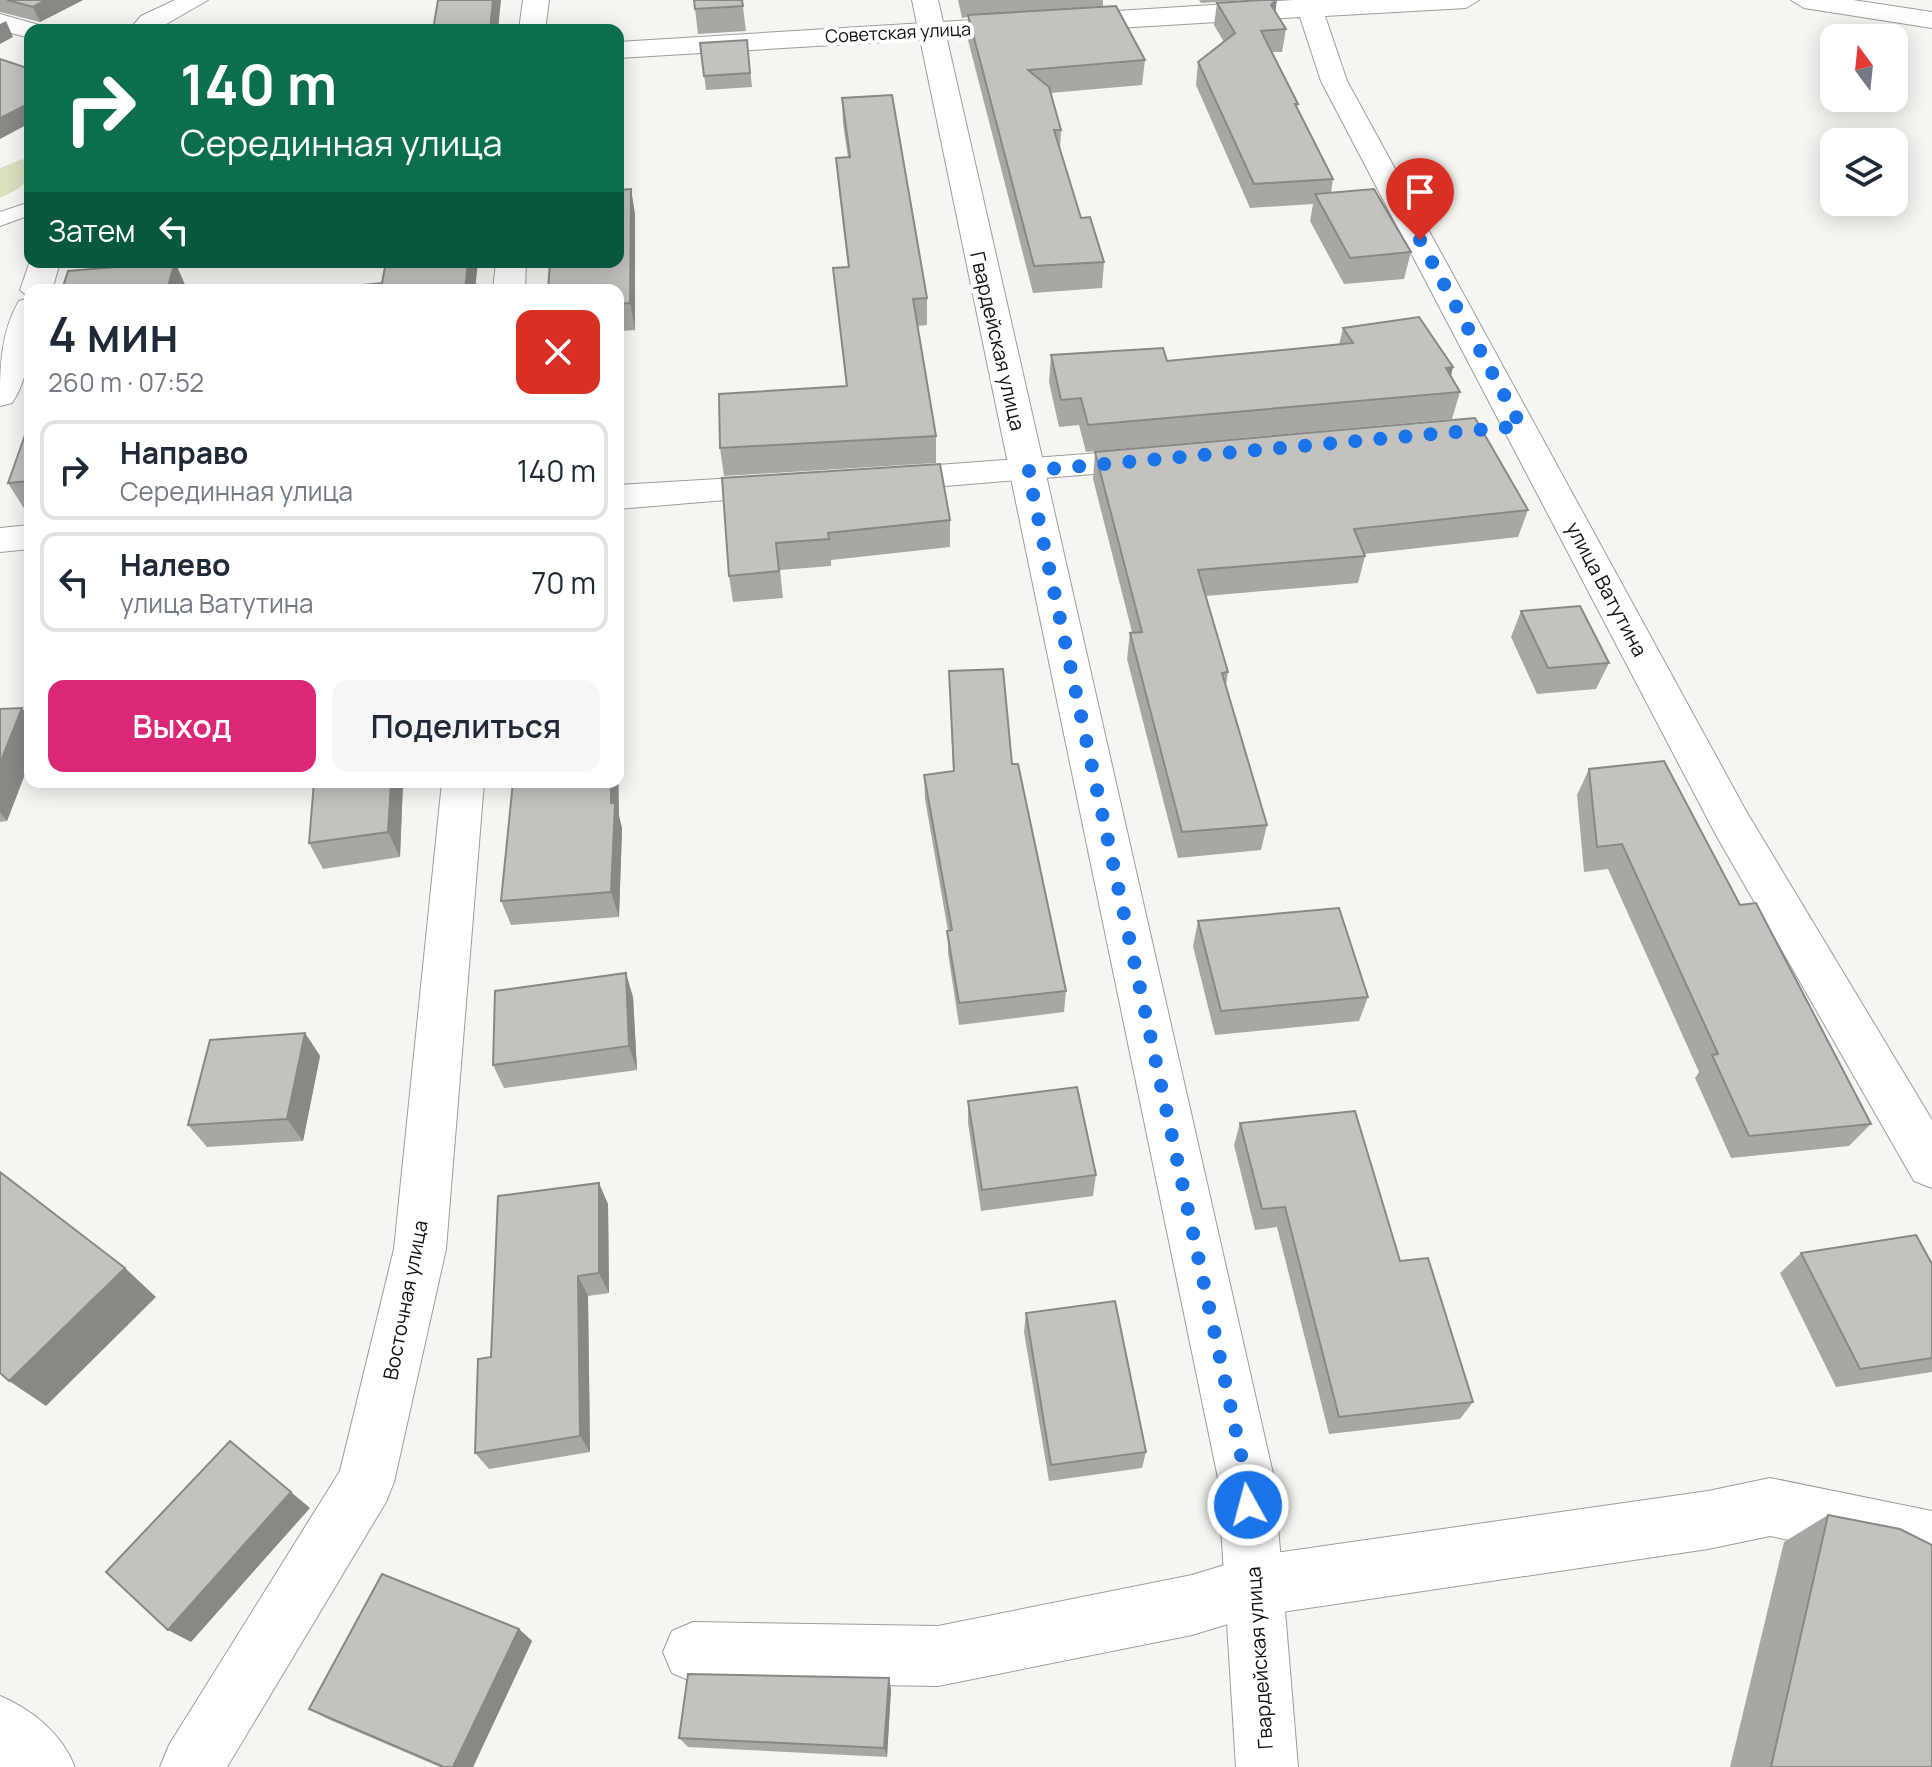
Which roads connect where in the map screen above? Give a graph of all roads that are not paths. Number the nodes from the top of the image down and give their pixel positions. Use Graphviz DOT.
graph roads {
  1 [pos="195,0"];
  2 [pos="536,0"];
  3 [pos="1466,0"];
  4 [pos="1804,0"];
  5 [pos="1310,4"];
  6 [pos="929,15"];
  7 [pos="1932,20"];
  8 [pos="0,22"];
  9 [pos="147,24"];
  10 [pos="533,24"];
  11 [pos="24,28"];
  12 [pos="624,49"];
  13 [pos="24,210"];
  14 [pos="0,219"];
  15 [pos="24,324"];
  16 [pos="3,382"];
  17 [pos="1187,457"];
  18 [pos="1028,471"];
  19 [pos="624,497"];
  20 [pos="24,538"];
  21 [pos="0,540"];
  22 [pos="462,788"];
  23 [pos="1932,1165"];
  24 [pos="1932,1540"];
  25 [pos="1254,1586"];
  26 [pos="693,1652"];
  27 [pos="0,1727"];
  28 [pos="44,1767"];
  29 [pos="191,1767"];
  30 [pos="1267,1767"];
  1 -- 9 [label="street"];
  2 -- 10 [label="street"];
  3 -- 5 [label="street, Советская улица"];
  4 -- 7 [label="street"];
  5 -- 6 [label="street, Советская улица"];
  5 -- 23 [label="street, улица Ватутина"];
  6 -- 12 [label="street, Советская улица"];
  6 -- 18 [label="street, Гвардейская улица"];
  8 -- 11 [label="street"];
  13 -- 14 [label="lane"];
  15 -- 16 [label="street"];
  17 -- 18 [label="street"];
  18 -- 19 [label="street"];
  18 -- 25 [label="street, Гвардейская улица"];
  20 -- 21 [label="street"];
  22 -- 29 [label="street, Восточная улица"];
  24 -- 25 [label="street"];
  25 -- 26 [label="street"];
  25 -- 30 [label="street, Гвардейская улица"];
  27 -- 28 [label="street"];
}
